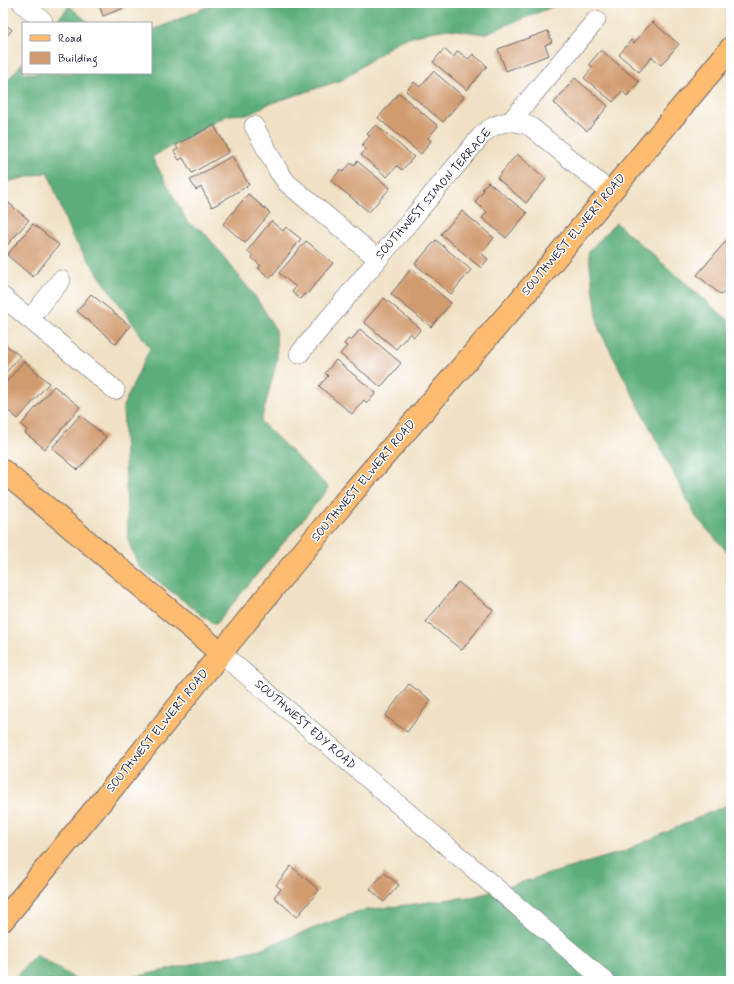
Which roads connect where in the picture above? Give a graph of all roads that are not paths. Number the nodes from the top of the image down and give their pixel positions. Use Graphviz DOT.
graph roads {
  1 [pos="22,3"];
  2 [pos="596,20"];
  3 [pos="43,21"];
  4 [pos="731,48"];
  5 [pos="510,122"];
  6 [pos="254,126"];
  7 [pos="610,192"];
  8 [pos="378,259"];
  9 [pos="61,280"];
  10 [pos="3,297"];
  11 [pos="30,319"];
  12 [pos="299,354"];
  13 [pos="115,390"];
  14 [pos="3,471"];
  15 [pos="221,653"];
  16 [pos="3,920"];
  17 [pos="605,981"];
  1 -- 3 [label="street"];
  2 -- 5 [label="street"];
  4 -- 7 [label="main road, SOUTHWEST ELWERT ROAD"];
  5 -- 7 [label="street"];
  5 -- 8 [label="street, SOUTHWEST SIMON TERRACE"];
  6 -- 8 [label="street"];
  7 -- 15 [label="main road, SOUTHWEST ELWERT ROAD"];
  8 -- 12 [label="street, SOUTHWEST SIMON TERRACE"];
  9 -- 11 [label="street"];
  10 -- 11 [label="street"];
  11 -- 13 [label="street"];
  14 -- 15 [label="main road, SOUTHWEST EDY ROAD"];
  15 -- 16 [label="main road, SOUTHWEST ELWERT ROAD"];
  15 -- 17 [label="street, SOUTHWEST EDY ROAD"];
}
